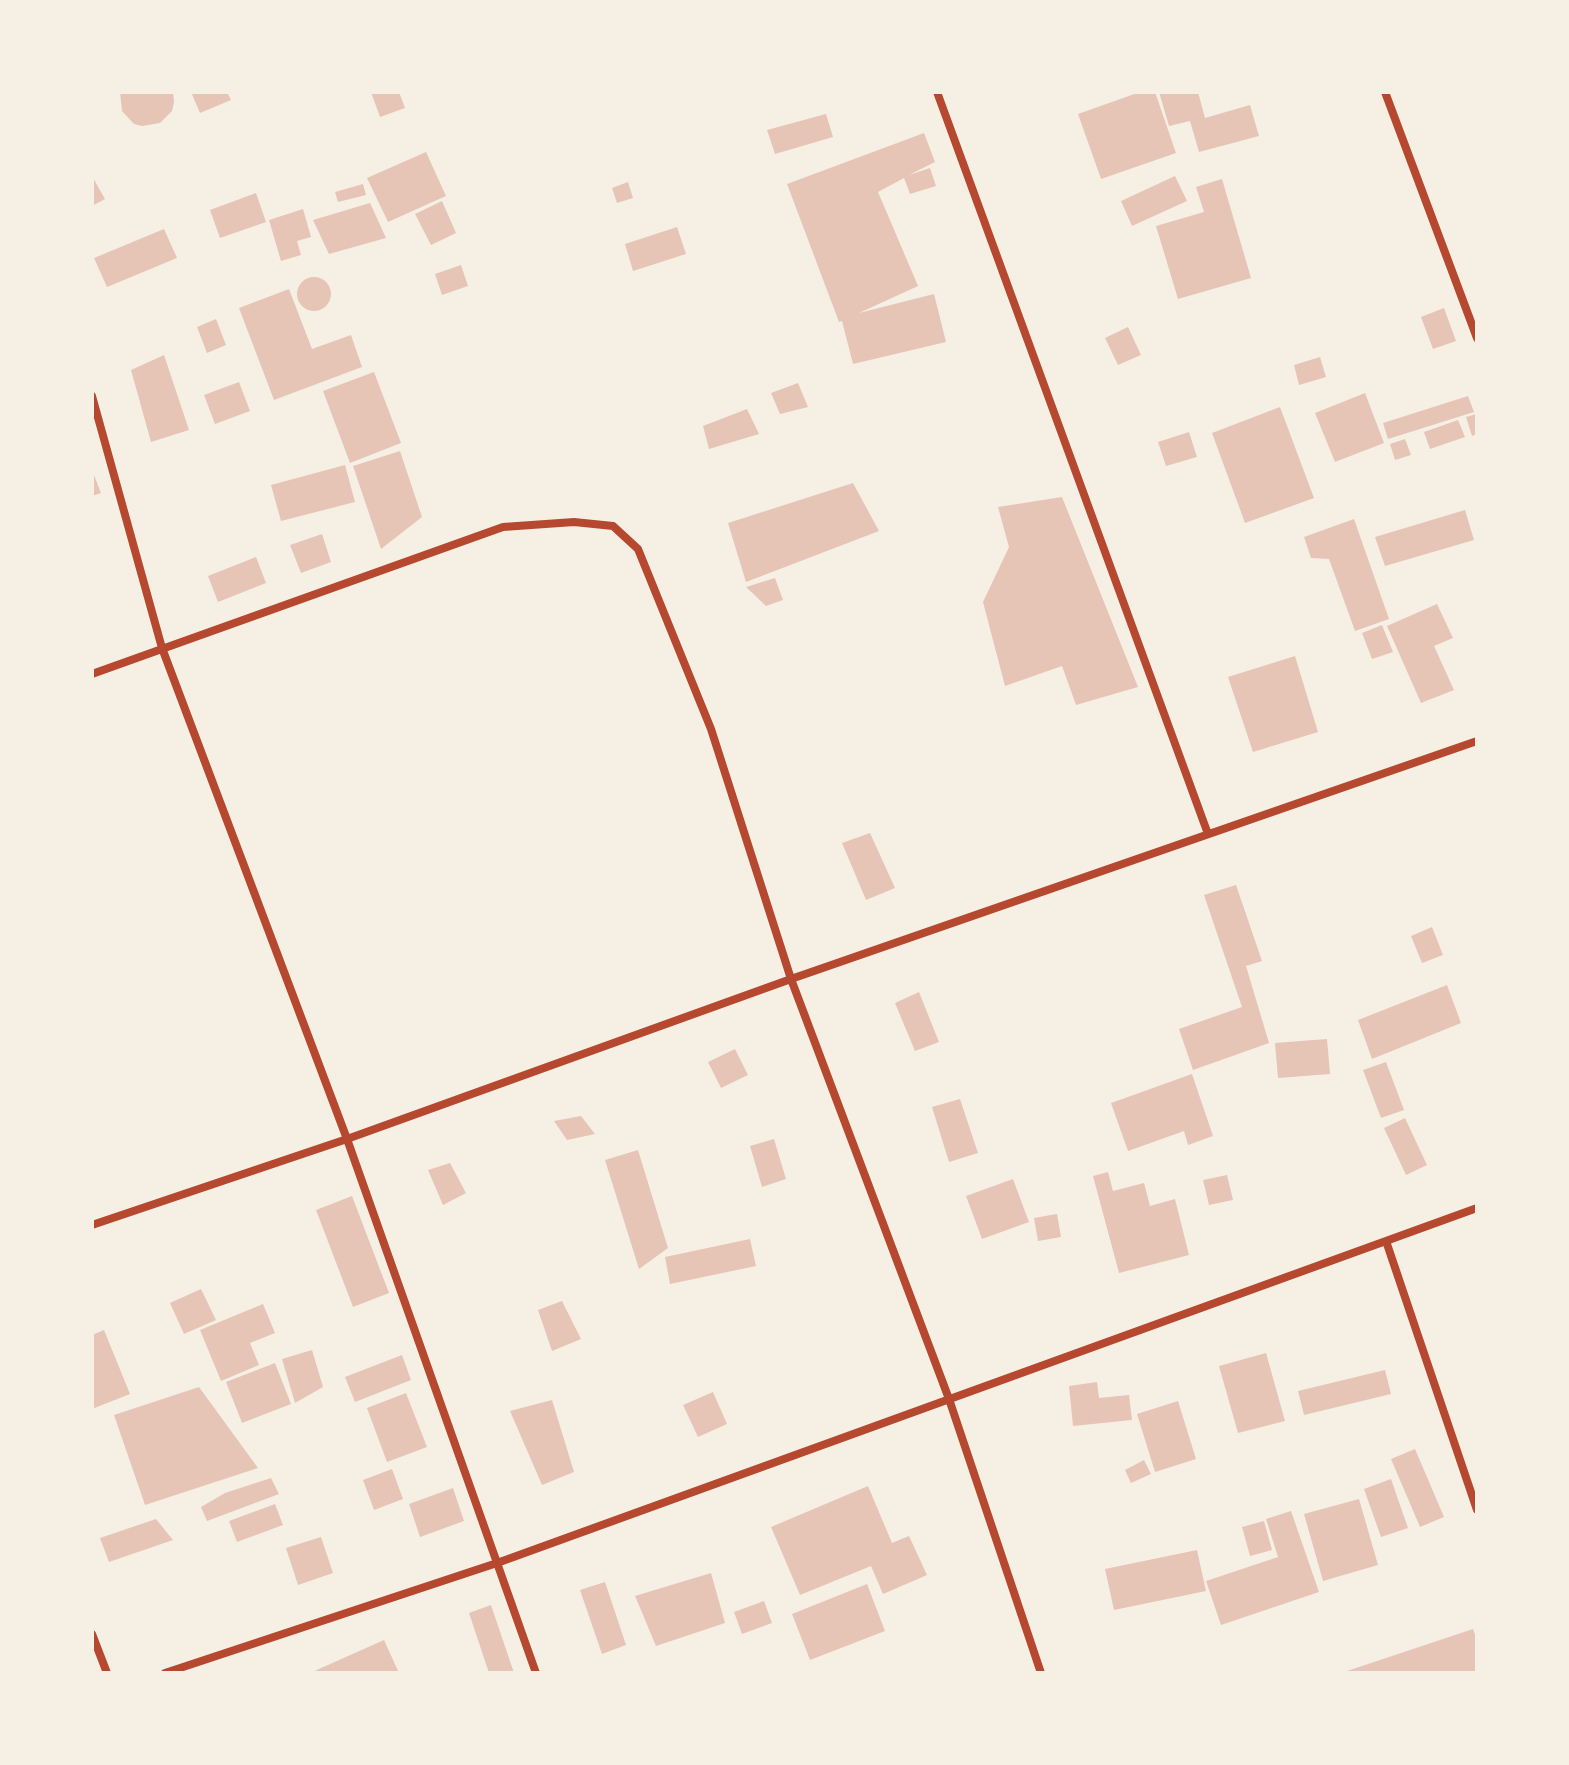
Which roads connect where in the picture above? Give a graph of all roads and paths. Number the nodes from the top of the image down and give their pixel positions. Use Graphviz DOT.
graph roads {
  1 [pos="937,92"];
  2 [pos="1385,92"];
  3 [pos="1477,338"];
  4 [pos="92,396"];
  5 [pos="162,648"];
  6 [pos="92,674"];
  7 [pos="1477,741"];
  8 [pos="1208,834"];
  9 [pos="791,979"];
  10 [pos="347,1139"];
  11 [pos="1477,1208"];
  12 [pos="92,1225"];
  13 [pos="1386,1241"];
  14 [pos="949,1399"];
  15 [pos="1477,1510"];
  16 [pos="497,1563"];
  17 [pos="92,1634"];
  18 [pos="107,1673"];
  19 [pos="165,1673"];
  20 [pos="536,1673"];
  21 [pos="1041,1673"];
  1 -- 8 [label="street"];
  2 -- 3 [label="street"];
  4 -- 5 [label="street"];
  5 -- 6 [label="street"];
  5 -- 9 [label="street"];
  5 -- 10 [label="street"];
  7 -- 8 [label="street"];
  8 -- 9 [label="street"];
  9 -- 10 [label="street"];
  9 -- 14 [label="street"];
  10 -- 12 [label="street"];
  10 -- 16 [label="street"];
  11 -- 13 [label="street"];
  13 -- 14 [label="street"];
  13 -- 15 [label="street"];
  14 -- 16 [label="street"];
  14 -- 21 [label="street"];
  16 -- 19 [label="street"];
  16 -- 20 [label="street"];
  17 -- 18 [label="street"];
}
